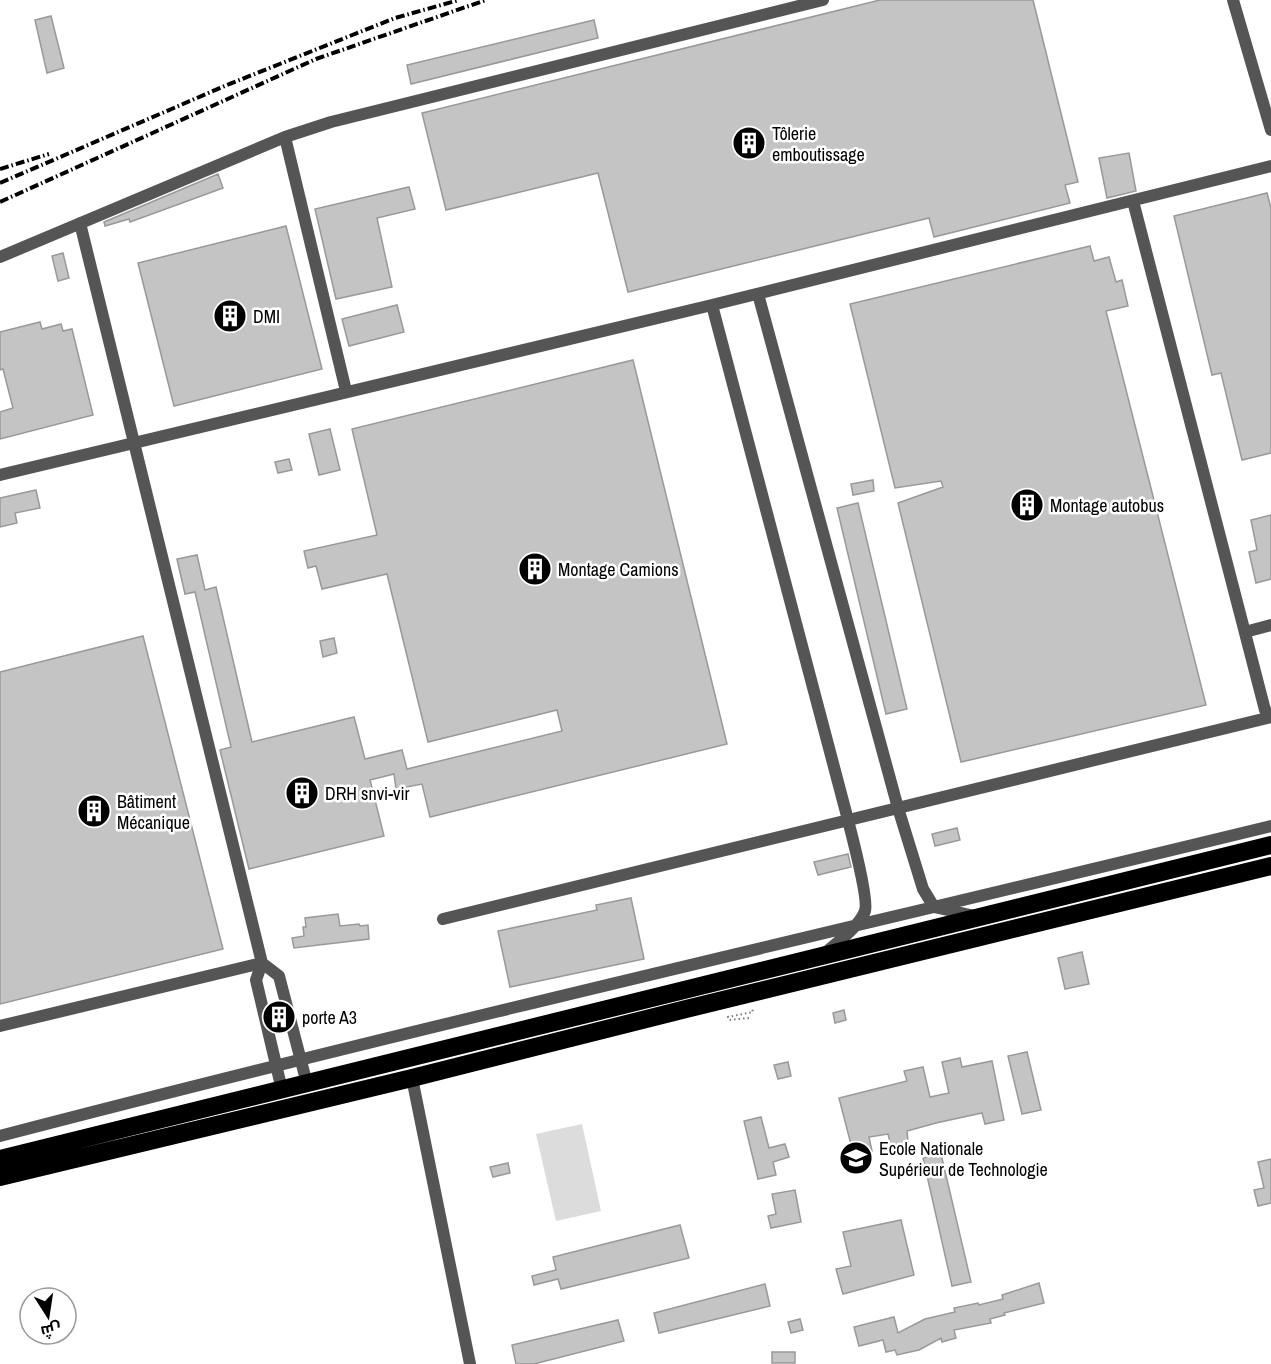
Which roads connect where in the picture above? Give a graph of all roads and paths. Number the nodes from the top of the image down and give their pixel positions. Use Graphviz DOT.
graph roads {
  1 [pos="823,0"];
  2 [pos="1235,6"];
  3 [pos="1271,130"];
  4 [pos="285,137"];
  5 [pos="1271,166"];
  6 [pos="1133,201"];
  7 [pos="80,223"];
  8 [pos="0,257"];
  9 [pos="758,294"];
  10 [pos="712,305"];
  11 [pos="346,391"];
  12 [pos="135,442"];
  13 [pos="0,474"];
  14 [pos="1271,625"];
  15 [pos="1245,632"];
  16 [pos="1271,716"];
  17 [pos="898,808"];
  18 [pos="848,820"];
  19 [pos="1271,826"];
  20 [pos="1271,845"];
  21 [pos="1271,866"];
  22 [pos="934,907"];
  23 [pos="982,917"];
  24 [pos="443,919"];
  25 [pos="855,925"];
  26 [pos="819,958"];
  27 [pos="262,963"];
  28 [pos="753,1012"];
  29 [pos="749,1018"];
  30 [pos="0,1026"];
  31 [pos="301,1060"];
  32 [pos="276,1066"];
  33 [pos="412,1078"];
  34 [pos="307,1084"];
  35 [pos="282,1090"];
  36 [pos="0,1136"];
  37 [pos="0,1159"];
  38 [pos="0,1177"];
  39 [pos="470,1364"];
  1 -- 4 [label="street"];
  2 -- 3 [label="street"];
  4 -- 7 [label="street"];
  4 -- 11 [label="street"];
  5 -- 6 [label="street"];
  6 -- 9 [label="street"];
  6 -- 15 [label="street"];
  7 -- 8 [label="street"];
  7 -- 12 [label="street"];
  9 -- 10 [label="street"];
  9 -- 17 [label="street"];
  10 -- 11 [label="street"];
  10 -- 18 [label="street"];
  11 -- 12 [label="street"];
  12 -- 13 [label="street"];
  12 -- 27 [label="street"];
  14 -- 15 [label="street"];
  15 -- 16 [label="street"];
  16 -- 17 [label="street"];
  17 -- 18 [label="street"];
  17 -- 22 [label="street"];
  18 -- 24 [label="street"];
  18 -- 25 [label="street"];
  19 -- 22 [label="street"];
  20 -- 23 [label="highway"];
  21 -- 33 [label="highway"];
  22 -- 23 [label="street"];
  22 -- 25 [label="street"];
  23 -- 26 [label="highway"];
  25 -- 26 [label="street"];
  25 -- 31 [label="street"];
  26 -- 34 [label="highway"];
  27 -- 30 [label="street"];
  27 -- 31 [label="street"];
  27 -- 32 [label="street"];
  28 -- 29 [label="path"];
  31 -- 32 [label="street"];
  31 -- 34 [label="street"];
  32 -- 35 [label="street"];
  32 -- 36 [label="street"];
  33 -- 38 [label="highway"];
  33 -- 39 [label="street"];
  34 -- 35 [label="highway"];
  35 -- 37 [label="highway"];
}
